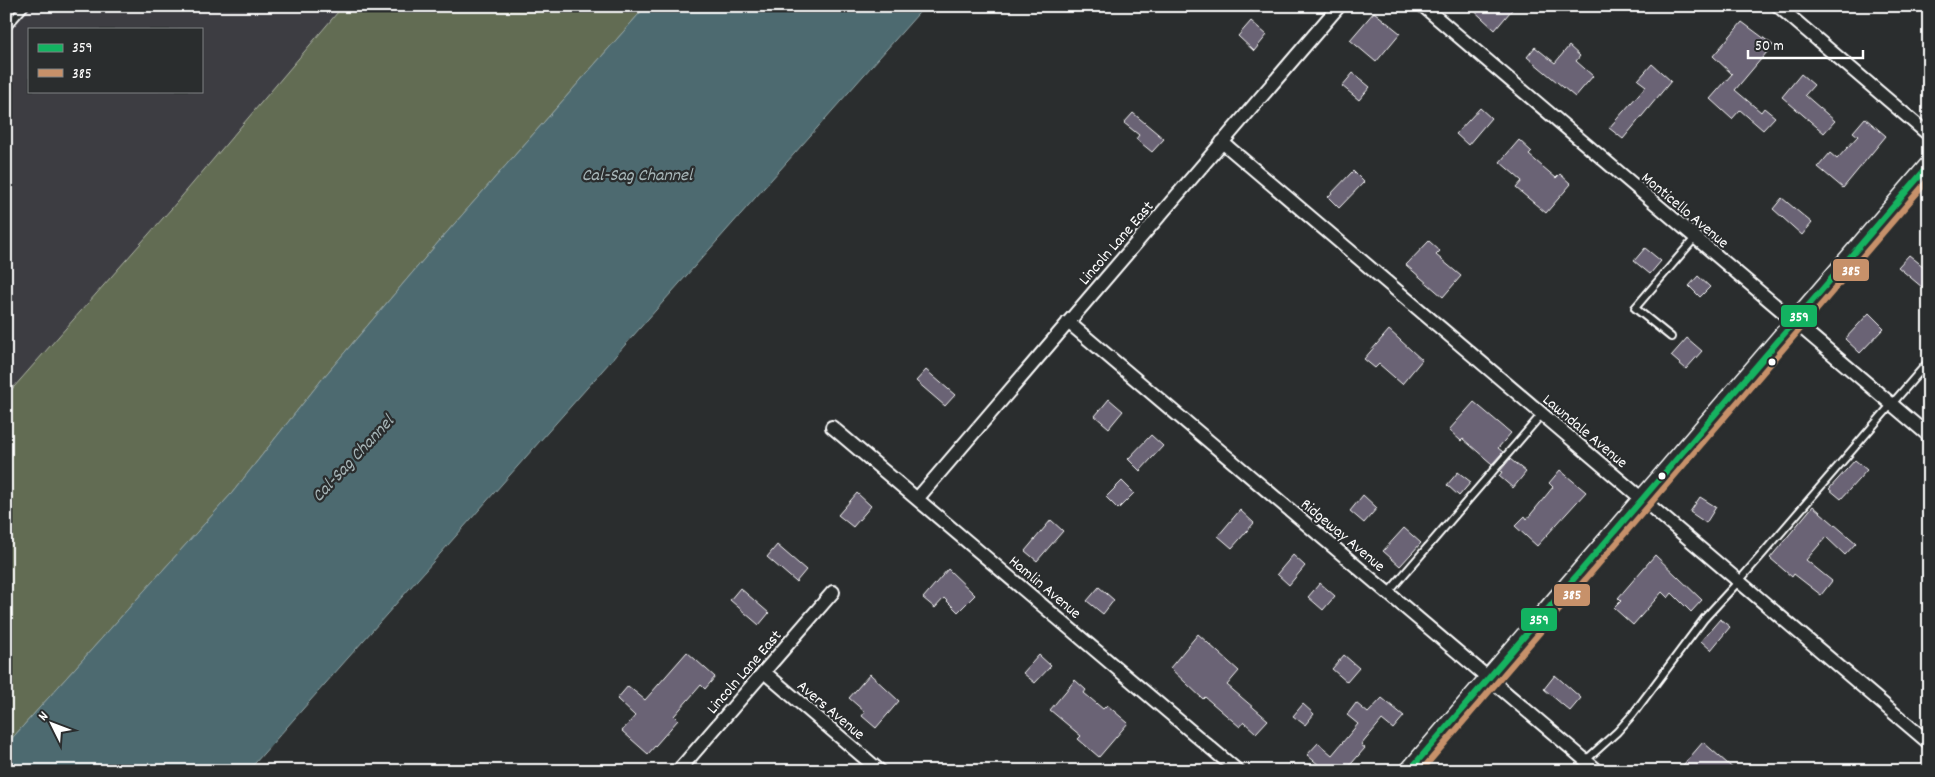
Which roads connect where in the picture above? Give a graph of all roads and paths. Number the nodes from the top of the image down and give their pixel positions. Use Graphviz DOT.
graph roads {
  1 [pos="26,6"];
  2 [pos="1339,6"];
  3 [pos="1422,6"];
  4 [pos="1778,6"];
  5 [pos="6,28"];
  6 [pos="1929,135"];
  7 [pos="1222,142"];
  8 [pos="1929,165"];
  9 [pos="1695,238"];
  10 [pos="1068,322"];
  11 [pos="1794,322"];
  12 [pos="1671,337"];
  13 [pos="1929,361"];
  14 [pos="1891,404"];
  15 [pos="1542,414"];
  16 [pos="832,427"];
  17 [pos="1929,436"];
  18 [pos="917,499"];
  19 [pos="1642,499"];
  20 [pos="1739,582"];
  21 [pos="833,592"];
  22 [pos="1388,593"];
  23 [pos="764,672"];
  24 [pos="1489,678"];
  25 [pos="1929,743"];
  26 [pos="1586,760"];
  27 [pos="678,771"];
  28 [pos="880,771"];
  29 [pos="1238,771"];
  30 [pos="1409,771"];
  31 [pos="1598,771"];
  1 -- 5 [label="lane"];
  2 -- 7 [label="street, Lincoln Lane East"];
  3 -- 9 [label="street, Monticello Avenue"];
  4 -- 6 [label="street"];
  7 -- 10 [label="street, Lincoln Lane East"];
  7 -- 15 [label="street, Lawndale Avenue"];
  8 -- 11 [label="street"];
  9 -- 11 [label="street, Monticello Avenue"];
  9 -- 12 [label="lane"];
  10 -- 18 [label="street, Lincoln Lane East"];
  10 -- 22 [label="street, Ridgeway Avenue"];
  11 -- 14 [label="street, Monticello Avenue"];
  11 -- 19 [label="street"];
  13 -- 14 [label="lane"];
  14 -- 17 [label="street, Monticello Avenue"];
  14 -- 20 [label="lane"];
  15 -- 19 [label="street, Lawndale Avenue"];
  15 -- 22 [label="lane"];
  16 -- 18 [label="street, Hamlin Avenue"];
  18 -- 29 [label="street, Hamlin Avenue"];
  19 -- 20 [label="street, Lawndale Avenue"];
  19 -- 24 [label="street"];
  20 -- 25 [label="street, Lawndale Avenue"];
  20 -- 26 [label="lane"];
  21 -- 23 [label="street, Lincoln Lane East"];
  22 -- 24 [label="street, Ridgeway Avenue"];
  23 -- 27 [label="street, Lincoln Lane East"];
  23 -- 28 [label="street, Avers Avenue"];
  24 -- 26 [label="street, Ridgeway Avenue"];
  24 -- 30 [label="street"];
  26 -- 31 [label="street, Ridgeway Avenue"];
}
